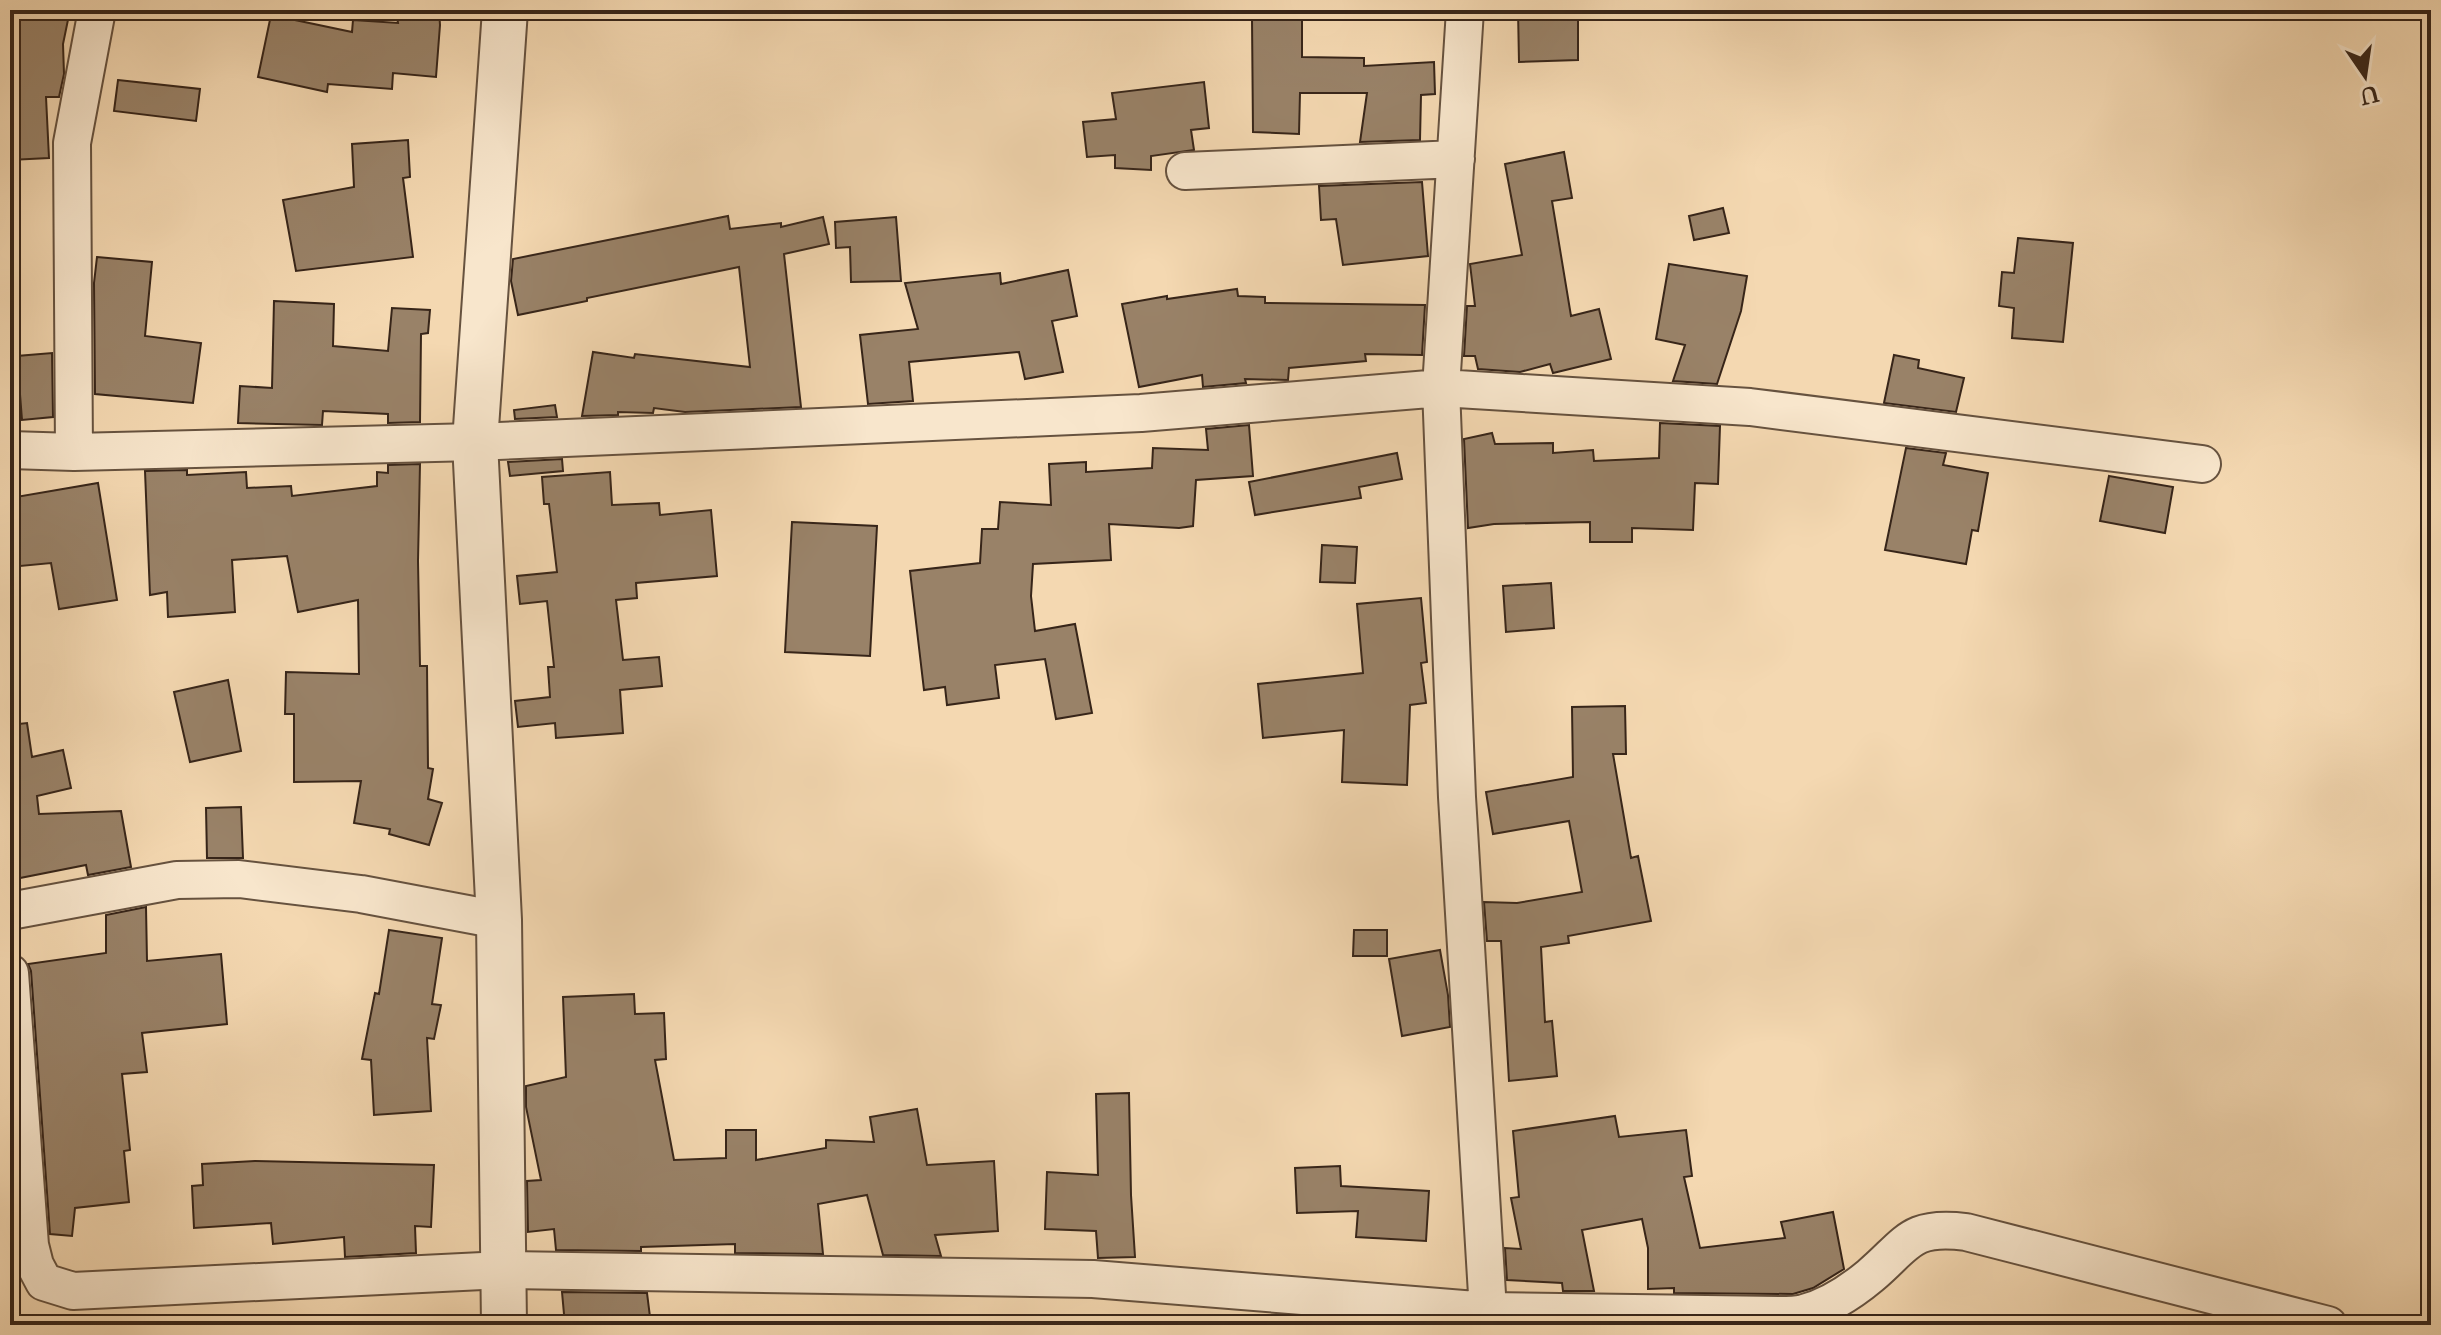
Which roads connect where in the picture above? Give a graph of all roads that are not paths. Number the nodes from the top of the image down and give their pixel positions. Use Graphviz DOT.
graph roads {
  1 [pos="97,10"];
  2 [pos="505,10"];
  3 [pos="1465,10"];
  4 [pos="1456,159"];
  5 [pos="1185,171"];
  6 [pos="1441,388"];
  7 [pos="475,442"];
  8 [pos="10,450"];
  9 [pos="74,452"];
  10 [pos="2202,464"];
  11 [pos="10,911"];
  12 [pos="499,920"];
  13 [pos="10,973"];
  14 [pos="503,1270"];
  15 [pos="1488,1311"];
  16 [pos="1367,1313"];
  17 [pos="504,1325"];
  18 [pos="2328,1325"];
  1 -- 9 [label="street"];
  2 -- 7 [label="street"];
  3 -- 4 [label="street"];
  4 -- 5 [label="street"];
  4 -- 6 [label="street"];
  6 -- 7 [label="street"];
  6 -- 10 [label="street"];
  6 -- 15 [label="street"];
  7 -- 9 [label="street"];
  7 -- 12 [label="street"];
  8 -- 9 [label="street"];
  11 -- 12 [label="street"];
  12 -- 14 [label="street"];
  13 -- 14 [label="street"];
  14 -- 16 [label="street"];
  14 -- 17 [label="street"];
  15 -- 16 [label="street"];
  15 -- 18 [label="street"];
}
